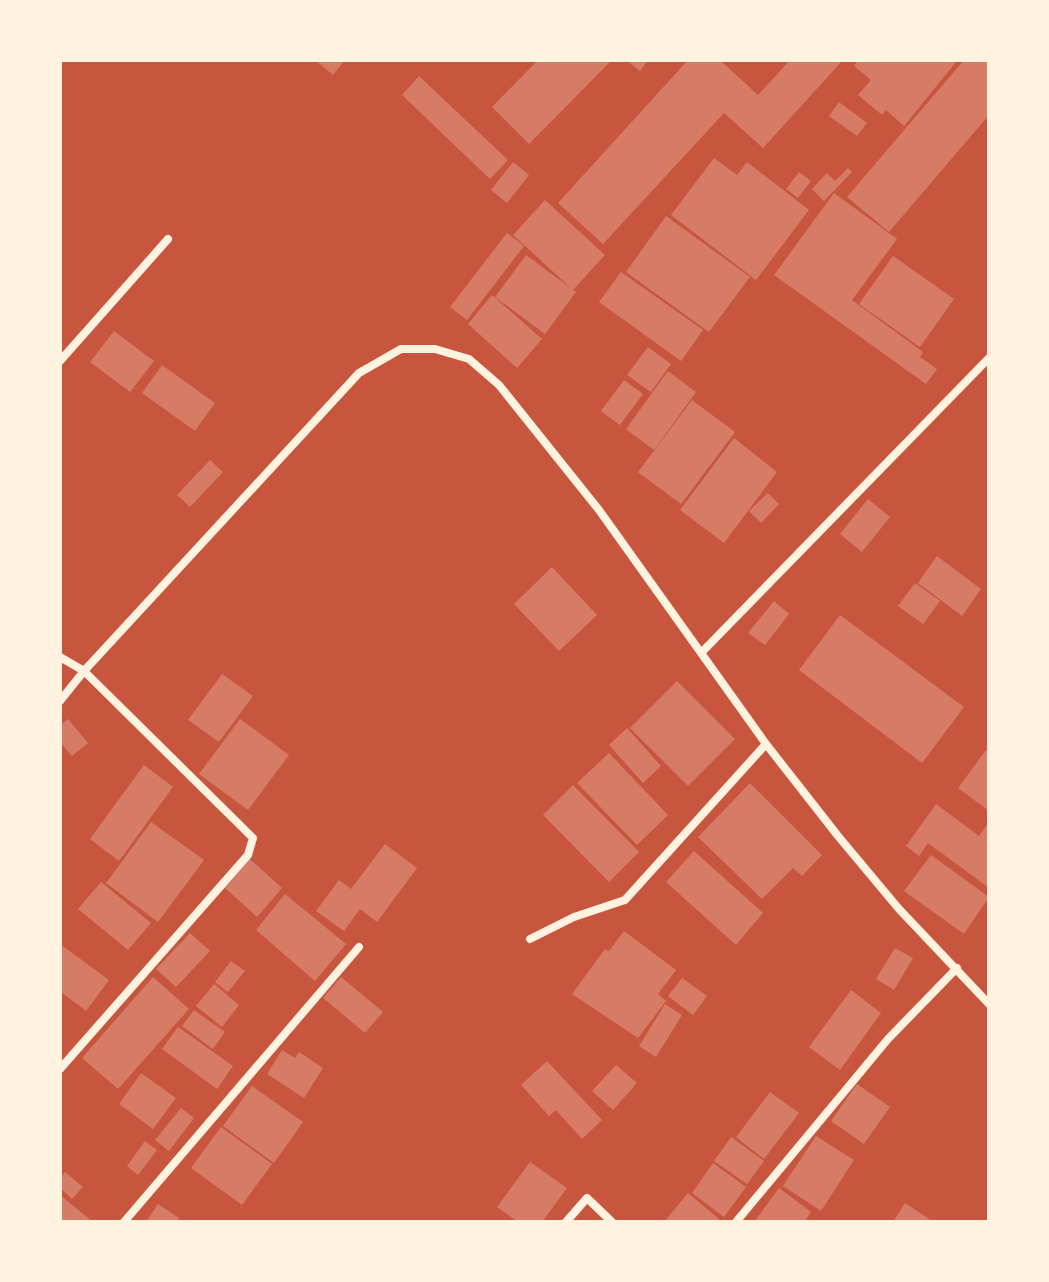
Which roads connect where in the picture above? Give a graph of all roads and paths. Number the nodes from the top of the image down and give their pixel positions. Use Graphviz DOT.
graph roads {
  1 [pos="168,239"];
  2 [pos="989,358"];
  3 [pos="60,361"];
  4 [pos="702,652"];
  5 [pos="60,657"];
  6 [pos="84,671"];
  7 [pos="60,701"];
  8 [pos="766,744"];
  9 [pos="530,939"];
  10 [pos="359,947"];
  11 [pos="957,968"];
  12 [pos="989,1004"];
  13 [pos="60,1069"];
  14 [pos="124,1222"];
  15 [pos="566,1222"];
  16 [pos="612,1222"];
  17 [pos="736,1222"];
  1 -- 3 [label="street"];
  2 -- 4 [label="street"];
  4 -- 6 [label="street"];
  4 -- 8 [label="street"];
  5 -- 6 [label="street"];
  6 -- 7 [label="street"];
  6 -- 13 [label="street"];
  8 -- 9 [label="street"];
  8 -- 11 [label="street"];
  10 -- 14 [label="street"];
  11 -- 12 [label="street"];
  11 -- 17 [label="street"];
  15 -- 16 [label="street"];
}
